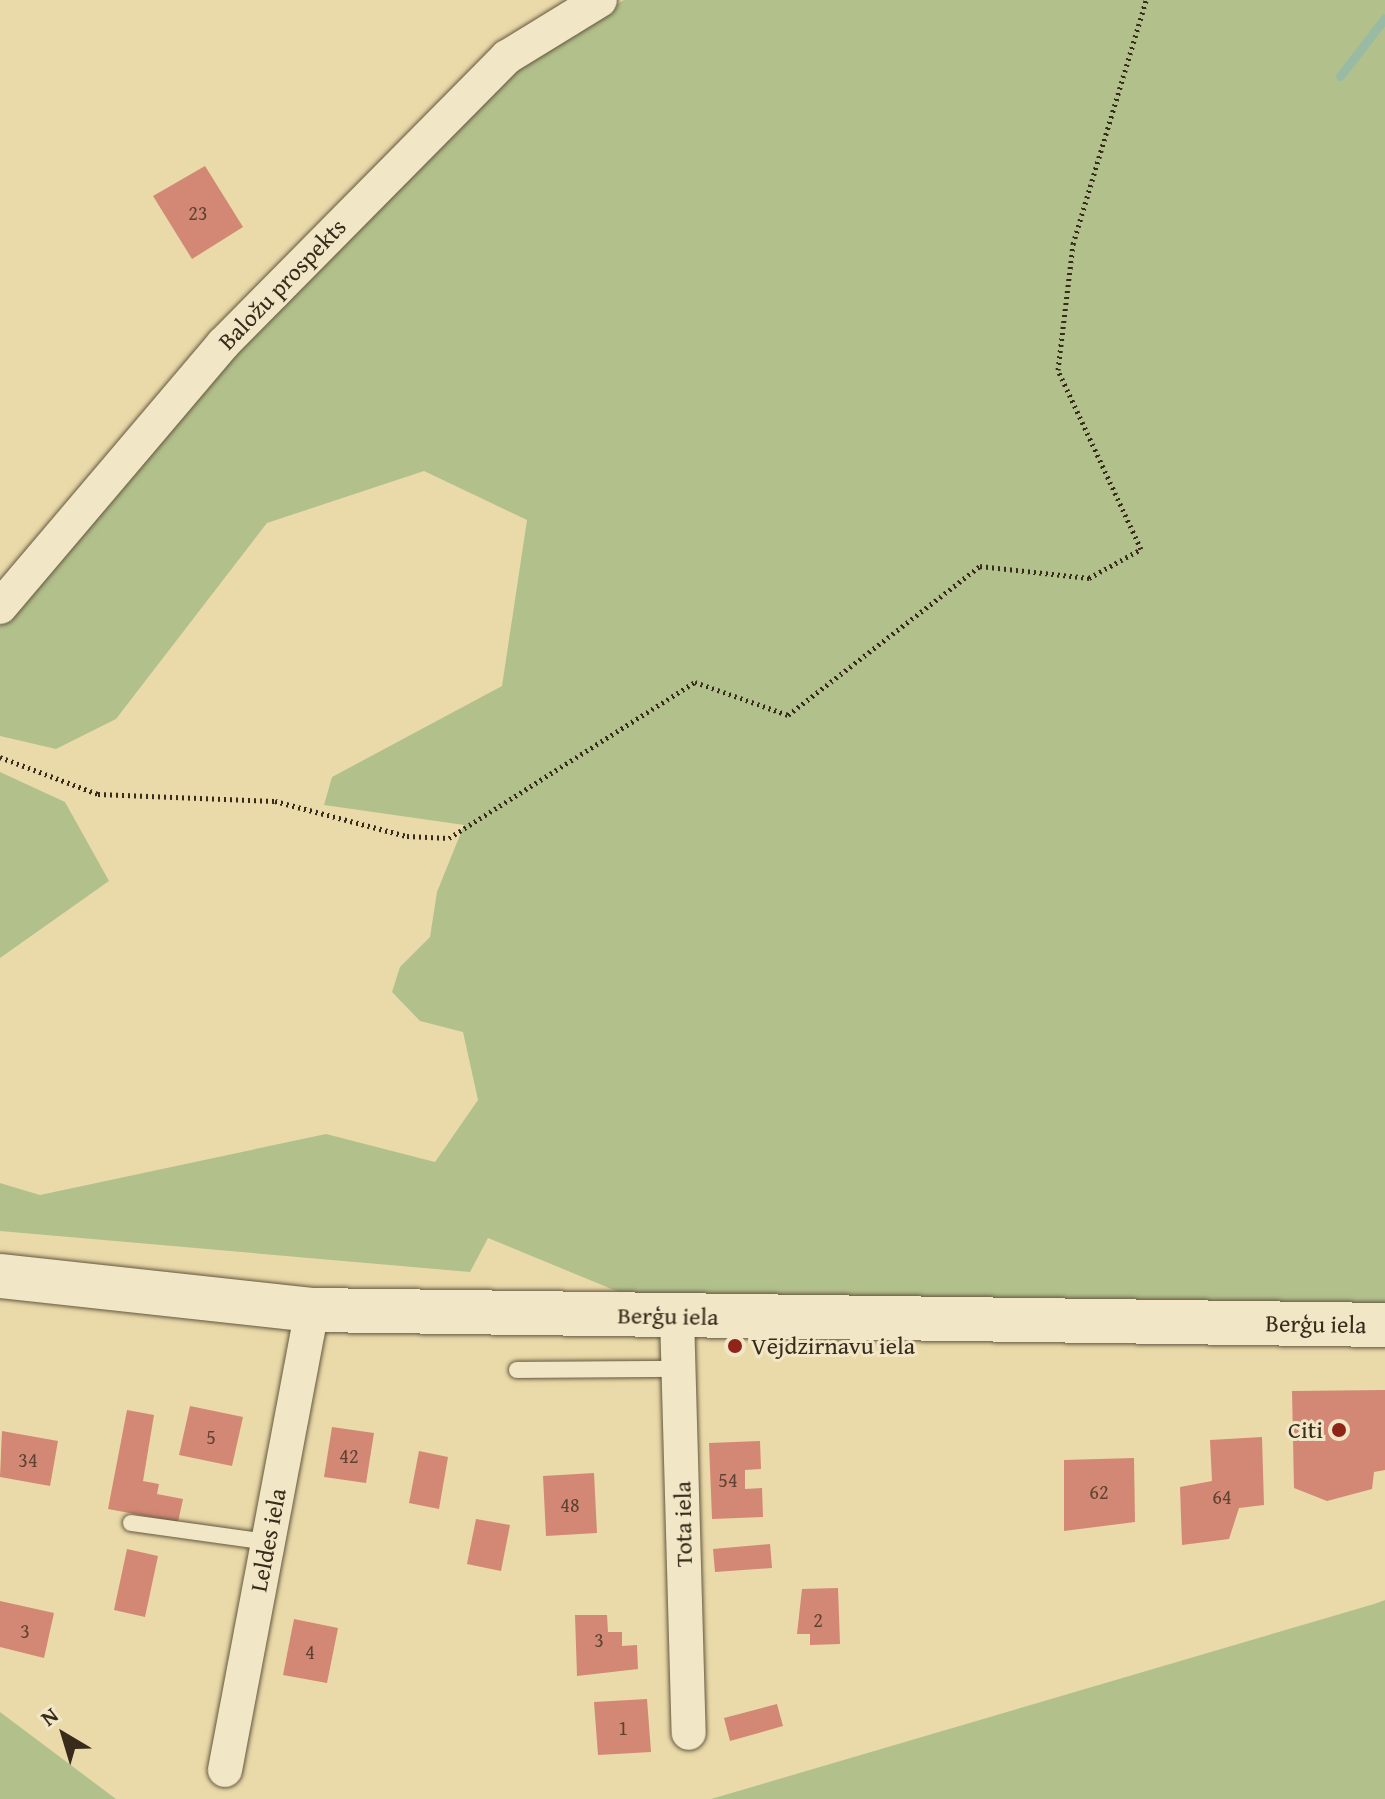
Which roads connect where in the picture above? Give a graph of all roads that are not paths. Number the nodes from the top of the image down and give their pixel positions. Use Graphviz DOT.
graph roads {
  1 [pos="600,0"];
  2 [pos="0,607"];
  3 [pos="0,1276"];
  4 [pos="312,1310"];
  5 [pos="677,1316"];
  6 [pos="1385,1325"];
  7 [pos="679,1369"];
  8 [pos="517,1370"];
  9 [pos="131,1523"];
  10 [pos="268,1542"];
  11 [pos="689,1733"];
  12 [pos="225,1770"];
  1 -- 2 [label="street, Baložu prospekts"];
  3 -- 4 [label="main road, Berģu iela"];
  4 -- 5 [label="main road, Berģu iela"];
  4 -- 10 [label="street, Leldes iela"];
  5 -- 6 [label="main road, Berģu iela"];
  5 -- 7 [label="street, Tota iela"];
  7 -- 8 [label="lane"];
  7 -- 11 [label="street, Tota iela"];
  9 -- 10 [label="lane"];
  10 -- 12 [label="street, Leldes iela"];
}
